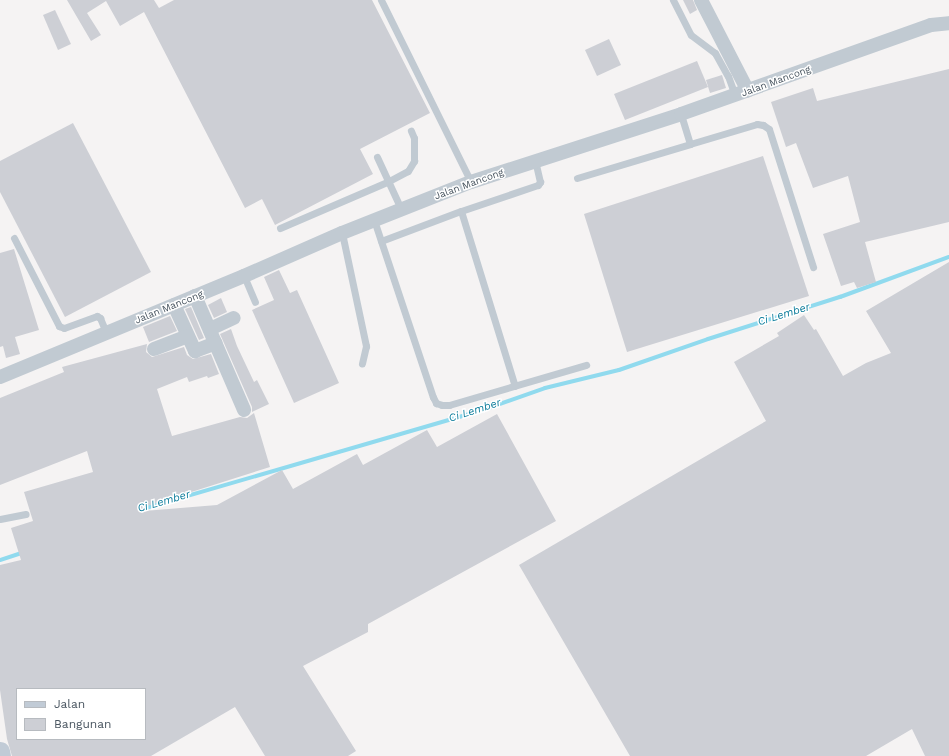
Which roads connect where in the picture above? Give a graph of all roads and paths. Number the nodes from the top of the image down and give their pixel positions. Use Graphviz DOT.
graph roads {
  1 [pos="381,0"];
  2 [pos="673,0"];
  3 [pos="701,0"];
  4 [pos="949,23"];
  5 [pos="742,93"];
  6 [pos="681,114"];
  7 [pos="411,131"];
  8 [pos="690,144"];
  9 [pos="377,157"];
  10 [pos="535,161"];
  11 [pos="577,178"];
  12 [pos="389,181"];
  13 [pos="471,182"];
  14 [pos="401,209"];
  15 [pos="461,211"];
  16 [pos="374,220"];
  17 [pos="280,228"];
  18 [pos="342,232"];
  19 [pos="14,238"];
  20 [pos="381,241"];
  21 [pos="813,267"];
  22 [pos="244,276"];
  23 [pos="195,296"];
  24 [pos="255,302"];
  25 [pos="174,305"];
  26 [pos="234,318"];
  27 [pos="210,329"];
  28 [pos="106,332"];
  29 [pos="188,336"];
  30 [pos="216,343"];
  31 [pos="154,350"];
  32 [pos="362,364"];
  33 [pos="586,365"];
  34 [pos="0,377"];
  35 [pos="515,386"];
  36 [pos="244,410"];
  37 [pos="26,514"];
  38 [pos="0,519"];
  39 [pos="0,751"];
  40 [pos="1,756"];
  1 -- 13 [label="lane"];
  2 -- 5 [label="lane"];
  3 -- 5 [label="street"];
  4 -- 5 [label="street, Jalan Mancong"];
  5 -- 6 [label="street, Jalan Mancong"];
  6 -- 8 [label="lane"];
  6 -- 10 [label="street, Jalan Mancong"];
  7 -- 12 [label="lane"];
  8 -- 11 [label="lane"];
  8 -- 21 [label="lane"];
  9 -- 12 [label="lane"];
  10 -- 13 [label="street, Jalan Mancong"];
  10 -- 15 [label="lane"];
  12 -- 14 [label="lane"];
  12 -- 17 [label="lane"];
  13 -- 14 [label="street, Jalan Mancong"];
  14 -- 16 [label="street, Jalan Mancong"];
  15 -- 20 [label="lane"];
  15 -- 35 [label="lane"];
  16 -- 18 [label="street, Jalan Mancong"];
  16 -- 20 [label="lane"];
  18 -- 22 [label="street, Jalan Mancong"];
  18 -- 32 [label="lane"];
  19 -- 28 [label="lane"];
  20 -- 35 [label="lane"];
  22 -- 23 [label="street, Jalan Mancong"];
  22 -- 24 [label="lane"];
  23 -- 25 [label="street, Jalan Mancong"];
  23 -- 27 [label="street"];
  25 -- 28 [label="street, Jalan Mancong"];
  25 -- 29 [label="street"];
  26 -- 27 [label="street"];
  27 -- 30 [label="street"];
  28 -- 34 [label="street, Jalan Mancong"];
  29 -- 30 [label="street"];
  29 -- 31 [label="street"];
  30 -- 36 [label="street"];
  33 -- 35 [label="lane"];
  37 -- 38 [label="lane"];
  39 -- 40 [label="street"];
}
